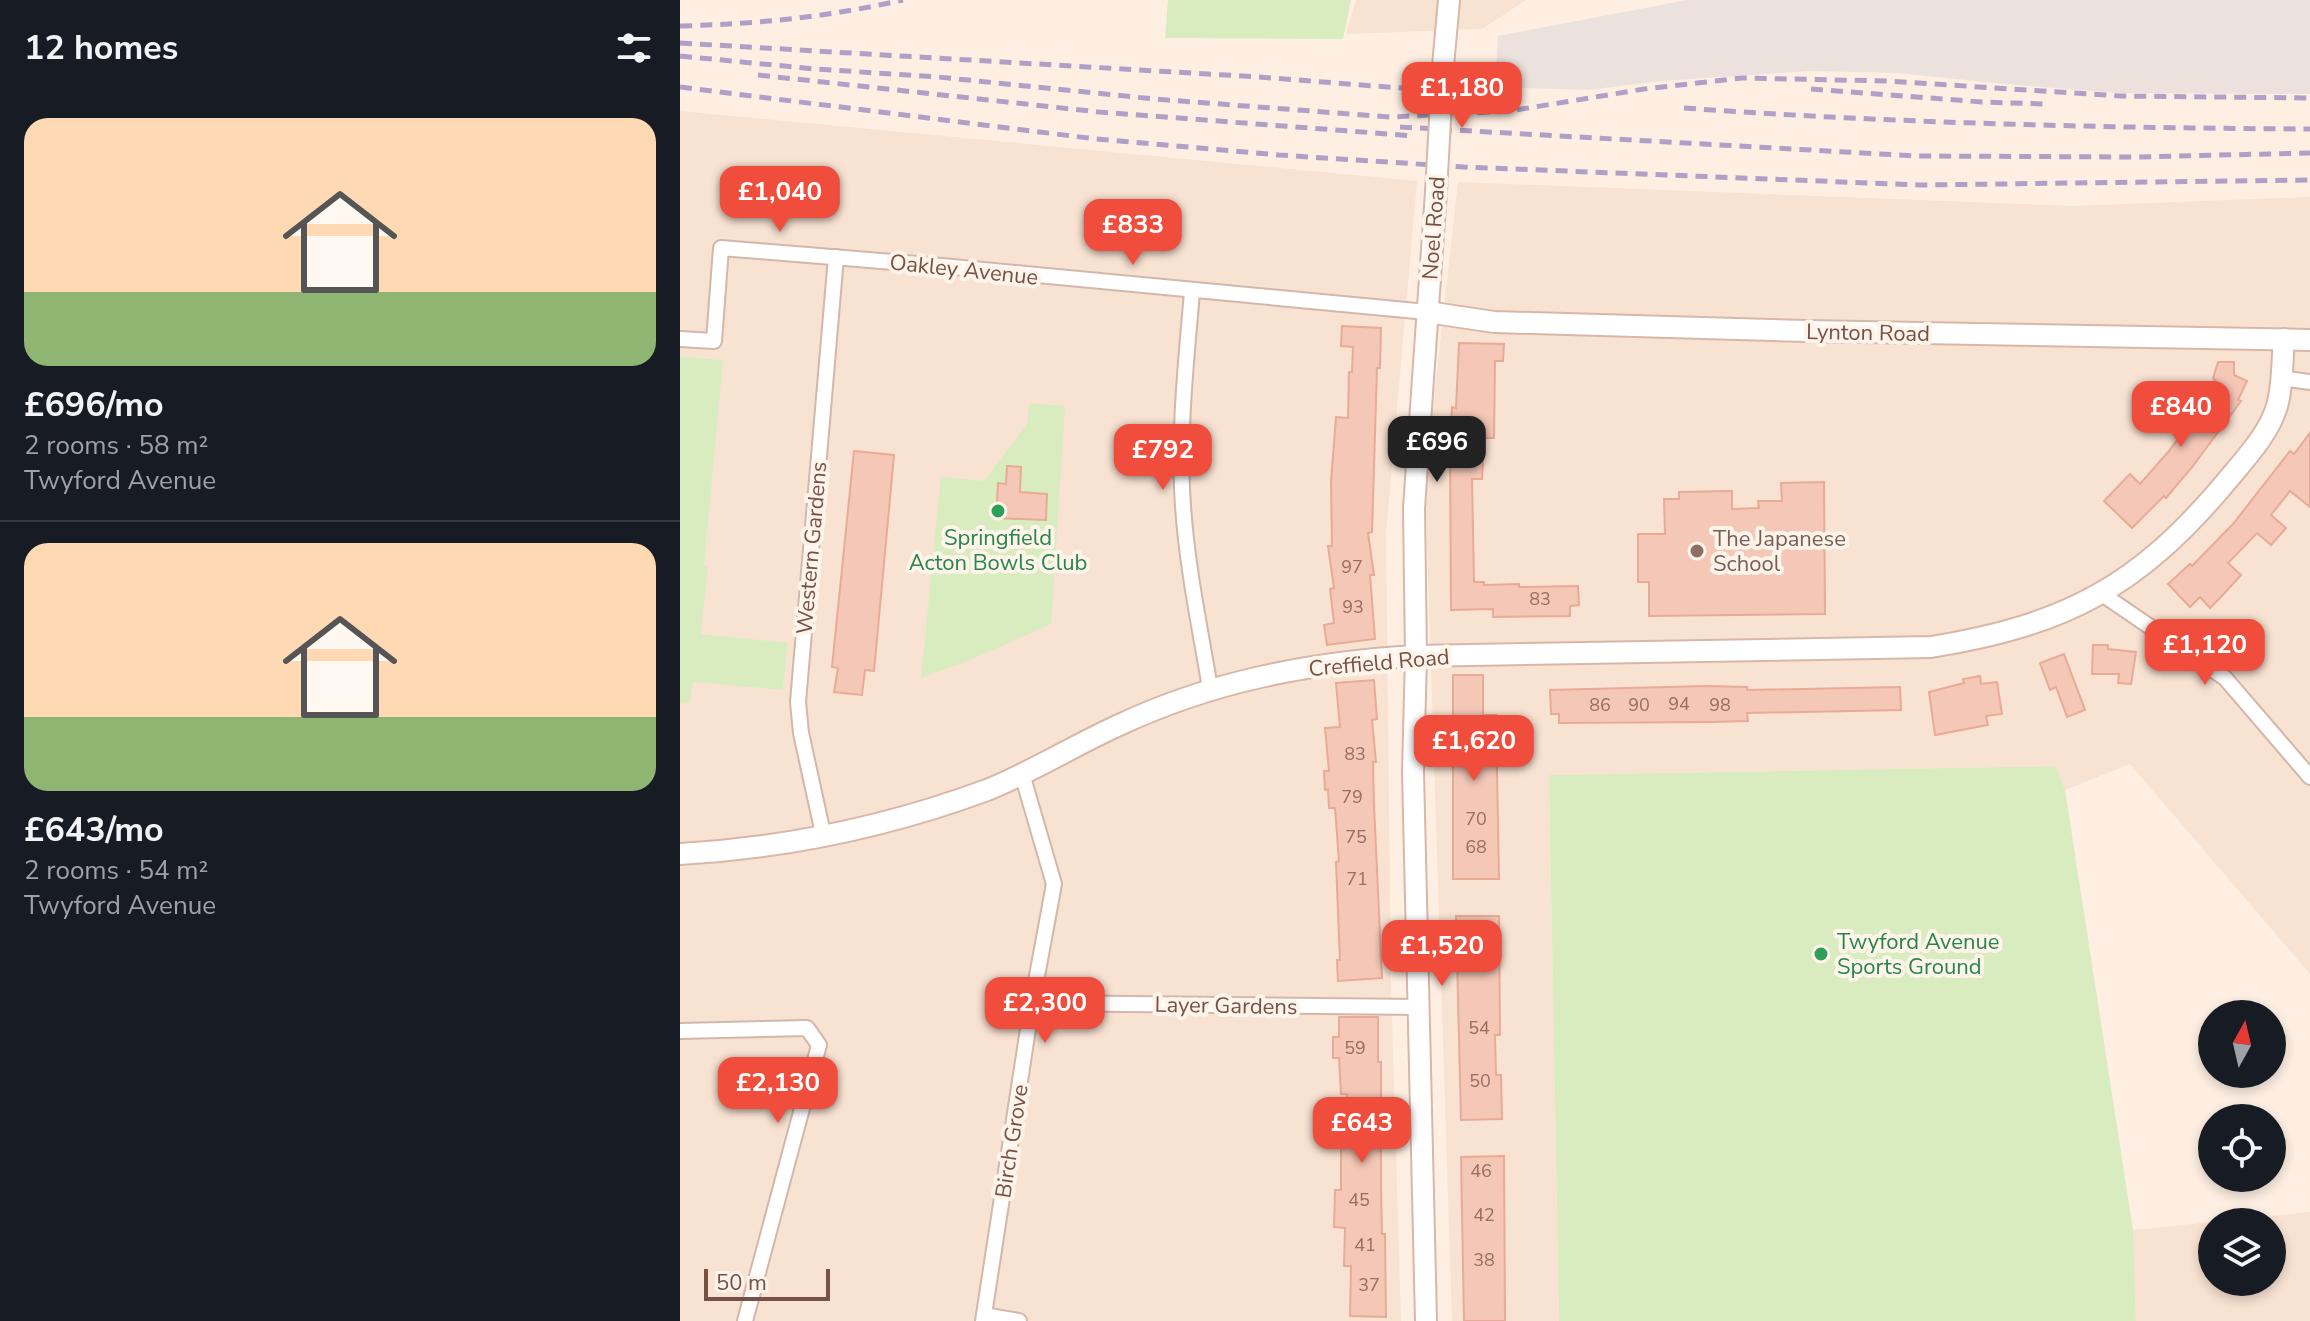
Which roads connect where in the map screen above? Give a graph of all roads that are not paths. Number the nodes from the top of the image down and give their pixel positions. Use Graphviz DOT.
graph roads {
  1 [pos="1449,0"];
  2 [pos="836,257"];
  3 [pos="1192,292"];
  4 [pos="1427,312"];
  5 [pos="680,339"];
  6 [pos="2284,339"];
  7 [pos="2310,340"];
  8 [pos="2280,378"];
  9 [pos="2310,382"];
  10 [pos="2102,594"];
  11 [pos="1416,656"];
  12 [pos="1210,688"];
  13 [pos="1022,774"];
  14 [pos="2310,777"];
  15 [pos="824,838"];
  16 [pos="680,854"];
  17 [pos="1032,1003"];
  18 [pos="1420,1007"];
  19 [pos="680,1031"];
  20 [pos="984,1318"];
  21 [pos="745,1321"];
  22 [pos="1019,1321"];
  23 [pos="1426,1321"];
  1 -- 4 [label="street, Noel Road, bridge"];
  2 -- 3 [label="street, Oakley Avenue"];
  2 -- 5 [label="street, Oakley Avenue"];
  2 -- 15 [label="street, Western Gardens"];
  3 -- 4 [label="street, Oakley Avenue"];
  3 -- 12 [label="street"];
  4 -- 6 [label="street, Lynton Road"];
  4 -- 11 [label="street, Noel Road"];
  6 -- 7 [label="street, Lynton Road"];
  6 -- 8 [label="street, Creffield Road"];
  8 -- 9 [label="street"];
  8 -- 10 [label="street, Creffield Road"];
  10 -- 11 [label="street, Creffield Road"];
  10 -- 14 [label="street"];
  11 -- 12 [label="street, Creffield Road"];
  11 -- 18 [label="street, Noel Road"];
  12 -- 13 [label="street, Creffield Road"];
  13 -- 15 [label="street, Creffield Road"];
  13 -- 17 [label="street, Birch Grove"];
  15 -- 16 [label="street, Creffield Road"];
  17 -- 18 [label="street, Layer Gardens"];
  17 -- 20 [label="street, Birch Grove"];
  18 -- 23 [label="street, Noel Road"];
  19 -- 21 [label="street"];
  20 -- 22 [label="street"];
}
